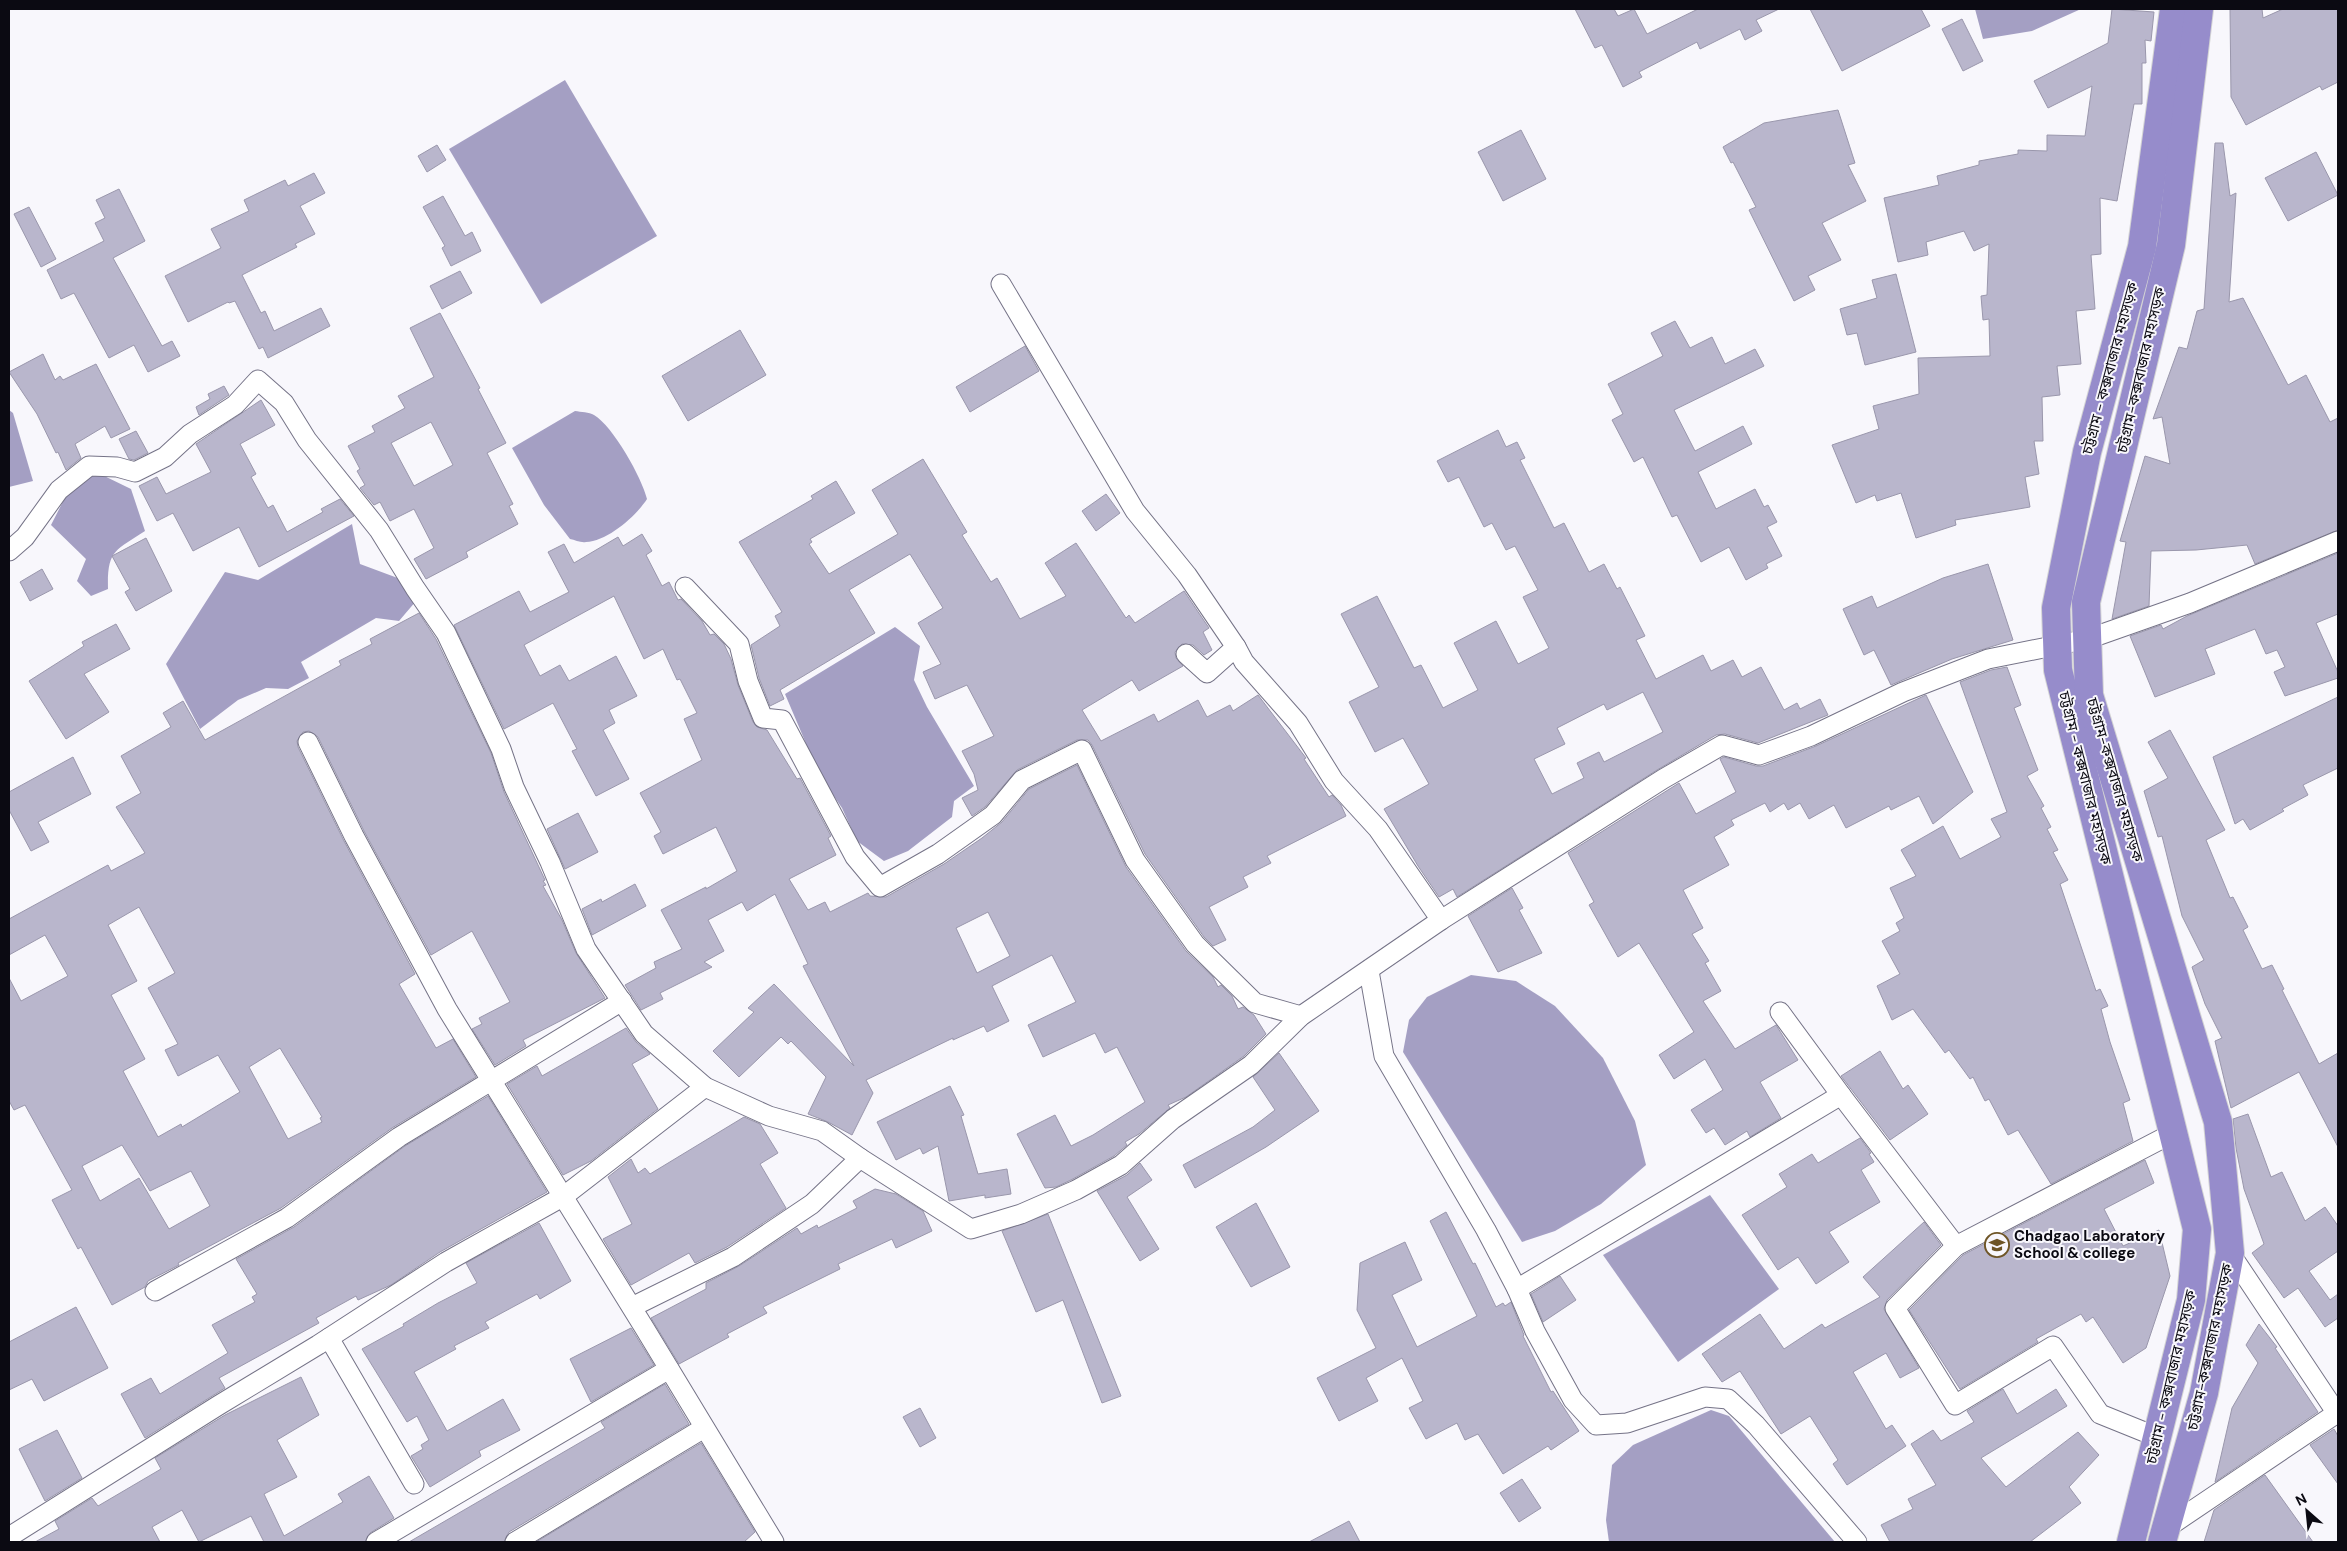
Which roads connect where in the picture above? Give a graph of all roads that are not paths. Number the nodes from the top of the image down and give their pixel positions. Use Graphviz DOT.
graph roads {
  1 [pos="2174,9"];
  2 [pos="2198,9"];
  3 [pos="1001,284"];
  4 [pos="2338,541"];
  5 [pos="9,551"];
  6 [pos="685,588"];
  7 [pos="2088,639"];
  8 [pos="2057,645"];
  9 [pos="1236,648"];
  10 [pos="1186,654"];
  11 [pos="308,742"];
  12 [pos="1441,920"];
  13 [pos="1369,971"];
  14 [pos="622,1001"];
  15 [pos="1780,1012"];
  16 [pos="1301,1016"];
  17 [pos="492,1082"];
  18 [pos="705,1087"];
  19 [pos="1841,1095"];
  20 [pos="2173,1133"];
  21 [pos="860,1158"];
  22 [pos="564,1196"];
  23 [pos="1956,1246"];
  24 [pos="2230,1253"];
  25 [pos="1517,1289"];
  26 [pos="155,1292"];
  27 [pos="632,1307"];
  28 [pos="330,1338"];
  29 [pos="669,1369"];
  30 [pos="2337,1414"];
  31 [pos="704,1428"];
  32 [pos="2157,1437"];
  33 [pos="414,1484"];
  34 [pos="2163,1536"];
  35 [pos="9,1537"];
  36 [pos="376,1542"];
  37 [pos="514,1542"];
  38 [pos="774,1542"];
  39 [pos="1857,1542"];
  40 [pos="2131,1542"];
  1 -- 8 [label="highway, চট্টগ্রাম - কক্সবাজার মহাসড়ক"];
  2 -- 7 [label="highway, চট্টগ্রাম-কক্সবাজার মহাসড়ক"];
  3 -- 9 [label="street"];
  4 -- 7 [label="street"];
  5 -- 14 [label="street"];
  6 -- 16 [label="street"];
  7 -- 8 [label="street"];
  7 -- 24 [label="highway, চট্টগ্রাম-কক্সবাজার মহাসড়ক"];
  8 -- 12 [label="street"];
  8 -- 20 [label="highway, চট্টগ্রাম - কক্সবাজার মহাসড়ক"];
  9 -- 10 [label="street"];
  9 -- 12 [label="street"];
  11 -- 17 [label="street"];
  12 -- 13 [label="street"];
  13 -- 16 [label="street"];
  13 -- 25 [label="street"];
  14 -- 17 [label="street"];
  14 -- 18 [label="street"];
  15 -- 19 [label="street"];
  16 -- 21 [label="street"];
  17 -- 22 [label="street"];
  17 -- 26 [label="street"];
  18 -- 21 [label="street"];
  18 -- 22 [label="street"];
  19 -- 23 [label="street"];
  19 -- 25 [label="street"];
  20 -- 23 [label="street"];
  20 -- 32 [label="highway, চট্টগ্রাম - কক্সবাজার মহাসড়ক"];
  21 -- 27 [label="street"];
  22 -- 27 [label="street"];
  22 -- 28 [label="street"];
  23 -- 32 [label="street"];
  24 -- 30 [label="street"];
  24 -- 34 [label="highway, চট্টগ্রাম-কক্সবাজার মহাসড়ক"];
  25 -- 39 [label="street"];
  27 -- 29 [label="street"];
  28 -- 33 [label="street"];
  28 -- 35 [label="street"];
  29 -- 31 [label="street"];
  29 -- 36 [label="street"];
  30 -- 34 [label="street"];
  31 -- 37 [label="street"];
  31 -- 38 [label="street"];
  32 -- 40 [label="highway, চট্টগ্রাম - কক্সবাজার মহাসড়ক"];
}
